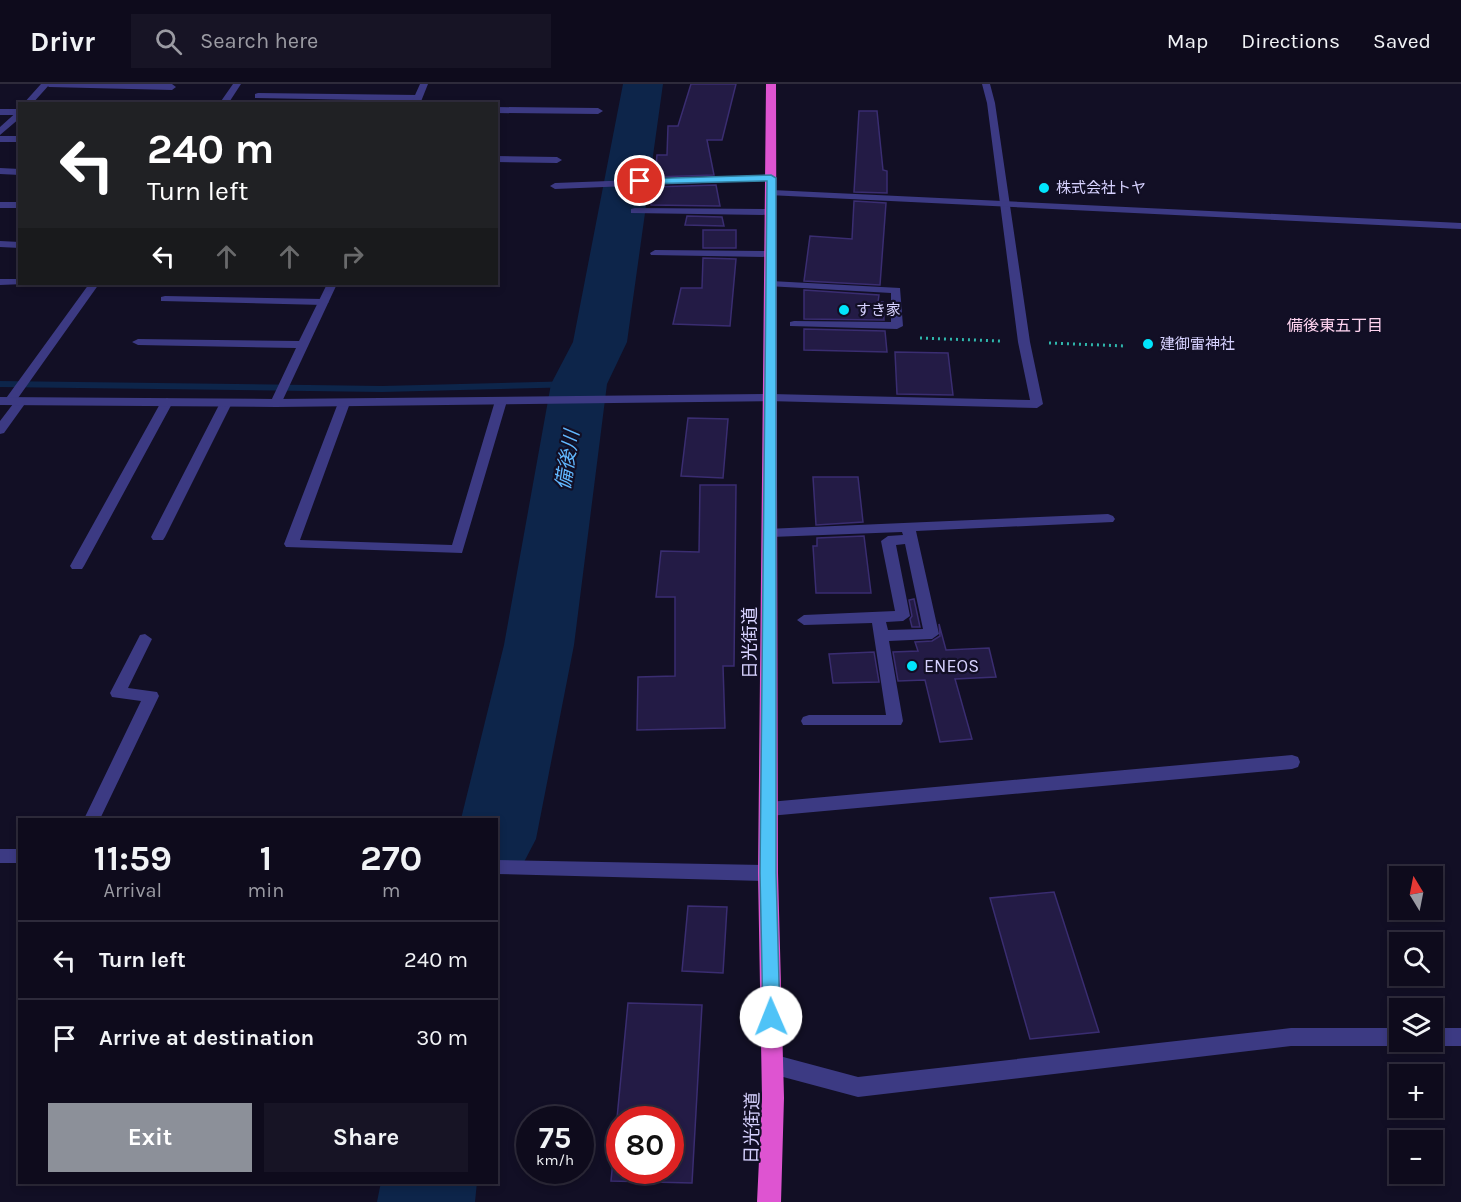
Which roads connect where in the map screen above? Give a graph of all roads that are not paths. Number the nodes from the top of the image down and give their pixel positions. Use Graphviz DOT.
graph roads {
  1 [pos="48,84"];
  2 [pos="237,84"];
  3 [pos="424,84"];
  4 [pos="771,84"];
  5 [pos="986,84"];
  6 [pos="172,87"];
  7 [pos="258,96"];
  8 [pos="417,101"];
  9 [pos="29,102"];
  10 [pos="224,102"];
  11 [pos="498,110"];
  12 [pos="598,111"];
  13 [pos="0,112"];
  14 [pos="18,112"];
  15 [pos="18,113"];
  16 [pos="0,132"];
  17 [pos="0,139"];
  18 [pos="18,139"];
  19 [pos="498,159"];
  20 [pos="557,160"];
  21 [pos="0,171"];
  22 [pos="18,172"];
  23 [pos="771,185"];
  24 [pos="555,186"];
  25 [pos="1005,203"];
  26 [pos="0,205"];
  27 [pos="18,205"];
  28 [pos="634,211"];
  29 [pos="771,212"];
  30 [pos="1461,226"];
  31 [pos="0,244"];
  32 [pos="18,245"];
  33 [pos="655,253"];
  34 [pos="771,255"];
  35 [pos="0,282"];
  36 [pos="18,282"];
  37 [pos="771,284"];
  38 [pos="93,285"];
  39 [pos="332,285"];
  40 [pos="165,299"];
  41 [pos="323,302"];
  42 [pos="794,324"];
  43 [pos="138,342"];
  44 [pos="303,345"];
  45 [pos="771,398"];
  46 [pos="10,401"];
  47 [pos="501,401"];
  48 [pos="167,402"];
  49 [pos="226,403"];
  50 [pos="276,403"];
  51 [pos="345,403"];
  52 [pos="0,430"];
  53 [pos="1108,519"];
  54 [pos="771,532"];
  55 [pos="909,533"];
  56 [pos="158,537"];
  57 [pos="77,566"];
  58 [pos="878,617"];
  59 [pos="804,620"];
  60 [pos="881,636"];
  61 [pos="145,639"];
  62 [pos="809,721"];
  63 [pos="1292,762"];
  64 [pos="769,809"];
  65 [pos="92,818"];
  66 [pos="0,856"];
  67 [pos="18,856"];
  68 [pos="504,867"];
  69 [pos="768,873"];
  70 [pos="1389,1037"];
  71 [pos="1443,1037"];
  72 [pos="1461,1037"];
  73 [pos="772,1064"];
  74 [pos="769,1202"];
  1 -- 6 [label="street"];
  1 -- 9 [label="street"];
  2 -- 10 [label="street"];
  3 -- 8 [label="street"];
  4 -- 23 [label="highway, 日光街道"];
  5 -- 25 [label="street"];
  7 -- 8 [label="street"];
  11 -- 12 [label="street"];
  13 -- 14 [label="street"];
  15 -- 16 [label="street"];
  17 -- 18 [label="street"];
  19 -- 20 [label="street"];
  21 -- 22 [label="street"];
  23 -- 24 [label="street"];
  23 -- 25 [label="street"];
  23 -- 29 [label="highway, 日光街道"];
  25 -- 30 [label="street"];
  25 -- 45 [label="street"];
  26 -- 27 [label="street"];
  28 -- 29 [label="street"];
  29 -- 34 [label="highway, 日光街道"];
  31 -- 32 [label="street"];
  33 -- 34 [label="street"];
  34 -- 37 [label="highway, 日光街道"];
  35 -- 36 [label="street"];
  37 -- 42 [label="street"];
  37 -- 45 [label="highway, 日光街道"];
  38 -- 46 [label="street"];
  39 -- 41 [label="street"];
  40 -- 41 [label="street"];
  41 -- 44 [label="street"];
  43 -- 44 [label="street"];
  44 -- 50 [label="street"];
  45 -- 47 [label="street"];
  45 -- 54 [label="highway, 日光街道"];
  46 -- 48 [label="street"];
  46 -- 52 [label="street"];
  47 -- 51 [label="street"];
  47 -- 51 [label="street"];
  48 -- 49 [label="street"];
  48 -- 57 [label="street"];
  49 -- 50 [label="street"];
  49 -- 56 [label="street"];
  50 -- 51 [label="street"];
  53 -- 55 [label="street"];
  54 -- 55 [label="street"];
  54 -- 64 [label="highway, 日光街道"];
  55 -- 58 [label="street"];
  55 -- 60 [label="street"];
  58 -- 59 [label="street"];
  58 -- 60 [label="street"];
  60 -- 62 [label="street"];
  61 -- 65 [label="street"];
  63 -- 64 [label="street"];
  64 -- 69 [label="highway, 日光街道"];
  66 -- 67 [label="street"];
  68 -- 69 [label="street"];
  69 -- 73 [label="highway, 日光街道"];
  70 -- 73 [label="street"];
  71 -- 72 [label="street"];
  73 -- 74 [label="highway, 日光街道"];
}
